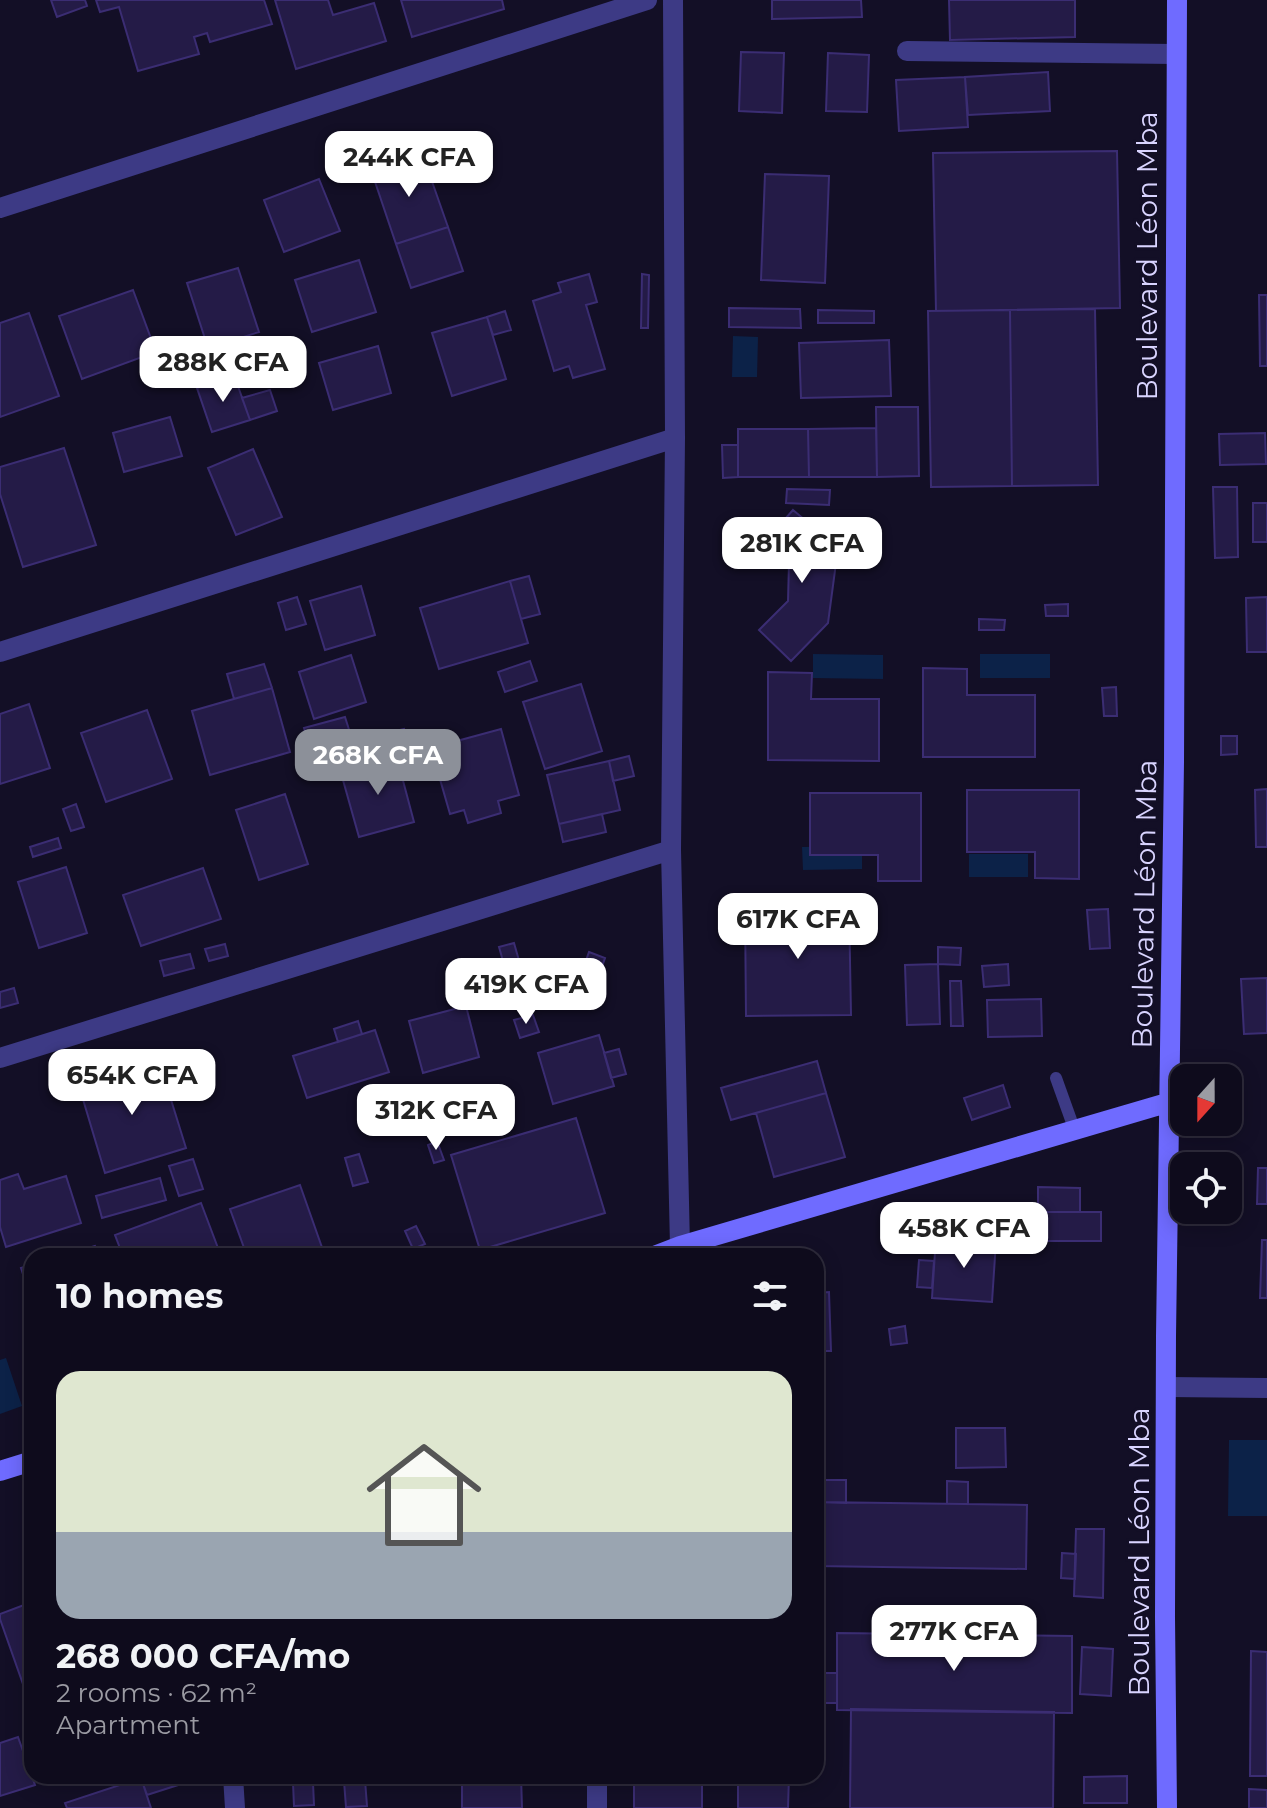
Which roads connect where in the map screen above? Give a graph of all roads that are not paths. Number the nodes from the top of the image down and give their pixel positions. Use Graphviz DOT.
graph roads {
  1 [pos="647,0"];
  2 [pos="673,0"];
  3 [pos="1177,0"];
  4 [pos="907,51"];
  5 [pos="1175,54"];
  6 [pos="0,208"];
  7 [pos="675,438"];
  8 [pos="0,652"];
  9 [pos="671,850"];
  10 [pos="0,1058"];
  11 [pos="1170,1064"];
  12 [pos="1056,1078"];
  13 [pos="1170,1102"];
  14 [pos="1075,1131"];
  15 [pos="680,1246"];
  16 [pos="675,1248"];
  17 [pos="1167,1387"];
  18 [pos="1267,1388"];
  19 [pos="24,1464"];
  20 [pos="0,1471"];
  21 [pos="234,1784"];
  22 [pos="597,1784"];
  23 [pos="235,1808"];
  24 [pos="597,1808"];
  25 [pos="1167,1808"];
  1 -- 6 [label="street"];
  2 -- 7 [label="street"];
  3 -- 5 [label="street, Boulevard Léon Mba"];
  4 -- 5 [label="street"];
  5 -- 11 [label="street, Boulevard Léon Mba"];
  7 -- 8 [label="street"];
  7 -- 9 [label="street"];
  9 -- 10 [label="street"];
  9 -- 15 [label="street"];
  12 -- 14 [label="lane"];
  13 -- 14 [label="street"];
  13 -- 17 [label="street, Boulevard Léon Mba"];
  14 -- 15 [label="street"];
  15 -- 16 [label="street"];
  17 -- 18 [label="street"];
  17 -- 25 [label="street, Boulevard Léon Mba"];
  19 -- 20 [label="street"];
  21 -- 23 [label="street"];
  22 -- 24 [label="street"];
}
